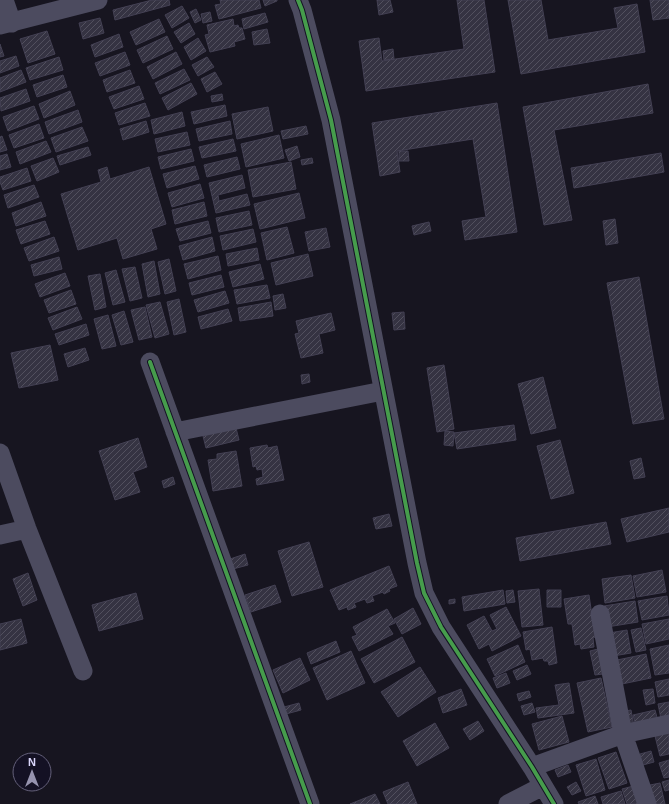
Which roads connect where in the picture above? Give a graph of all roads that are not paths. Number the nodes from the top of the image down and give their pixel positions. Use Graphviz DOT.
graph roads {
  1 [pos="4,0"];
  2 [pos="98,0"];
  3 [pos="298,0"];
  4 [pos="6,24"];
  5 [pos="150,362"];
  6 [pos="383,391"];
  7 [pos="175,432"];
  8 [pos="0,453"];
  9 [pos="27,529"];
  10 [pos="0,535"];
  11 [pos="600,614"];
  12 [pos="83,671"];
  13 [pos="669,724"];
  14 [pos="623,734"];
  15 [pos="532,768"];
  16 [pos="543,786"];
  17 [pos="310,804"];
  18 [pos="508,804"];
  19 [pos="554,804"];
  20 [pos="647,804"];
  1 -- 4 [label="street"];
  2 -- 4 [label="street"];
  3 -- 6 [label="street"];
  5 -- 7 [label="street"];
  6 -- 7 [label="street"];
  6 -- 15 [label="street"];
  7 -- 17 [label="street"];
  8 -- 9 [label="street"];
  9 -- 10 [label="street"];
  9 -- 12 [label="street"];
  11 -- 14 [label="street"];
  13 -- 14 [label="street"];
  14 -- 15 [label="street"];
  14 -- 20 [label="street"];
  15 -- 16 [label="street"];
  16 -- 18 [label="street"];
  16 -- 19 [label="street"];
}
